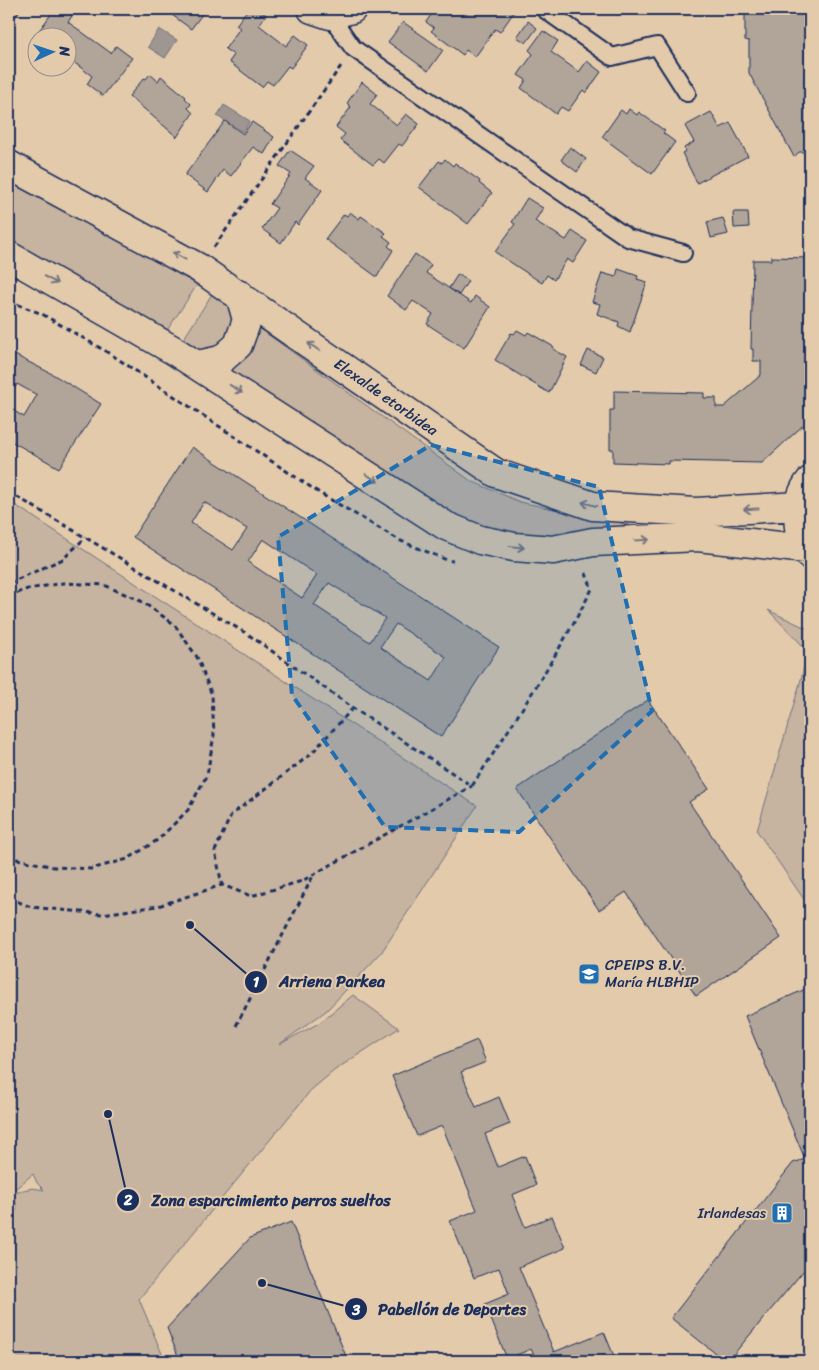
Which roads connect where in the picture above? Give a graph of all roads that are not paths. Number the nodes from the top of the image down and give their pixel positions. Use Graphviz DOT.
graph roads {
  1 [pos="544,9"];
  2 [pos="331,11"];
  3 [pos="687,93"];
  4 [pos="9,165"];
  5 [pos="683,253"];
  6 [pos="9,256"];
  7 [pos="240,296"];
  8 [pos="198,365"];
  9 [pos="810,481"];
  10 [pos="799,506"];
  11 [pos="808,552"];
  1 -- 3 [label="lane"];
  2 -- 5 [label="lane"];
  7 -- 4 [label="street, Elexalde etorbidea, one-way"];
  6 -- 8 [label="street, one-way"];
  7 -- 8 [label="street"];
  10 -- 7 [label="street, Elexalde etorbidea, one-way"];
  8 -- 11 [label="street, one-way"];
  9 -- 10 [label="street"];
  10 -- 11 [label="street"];
}
